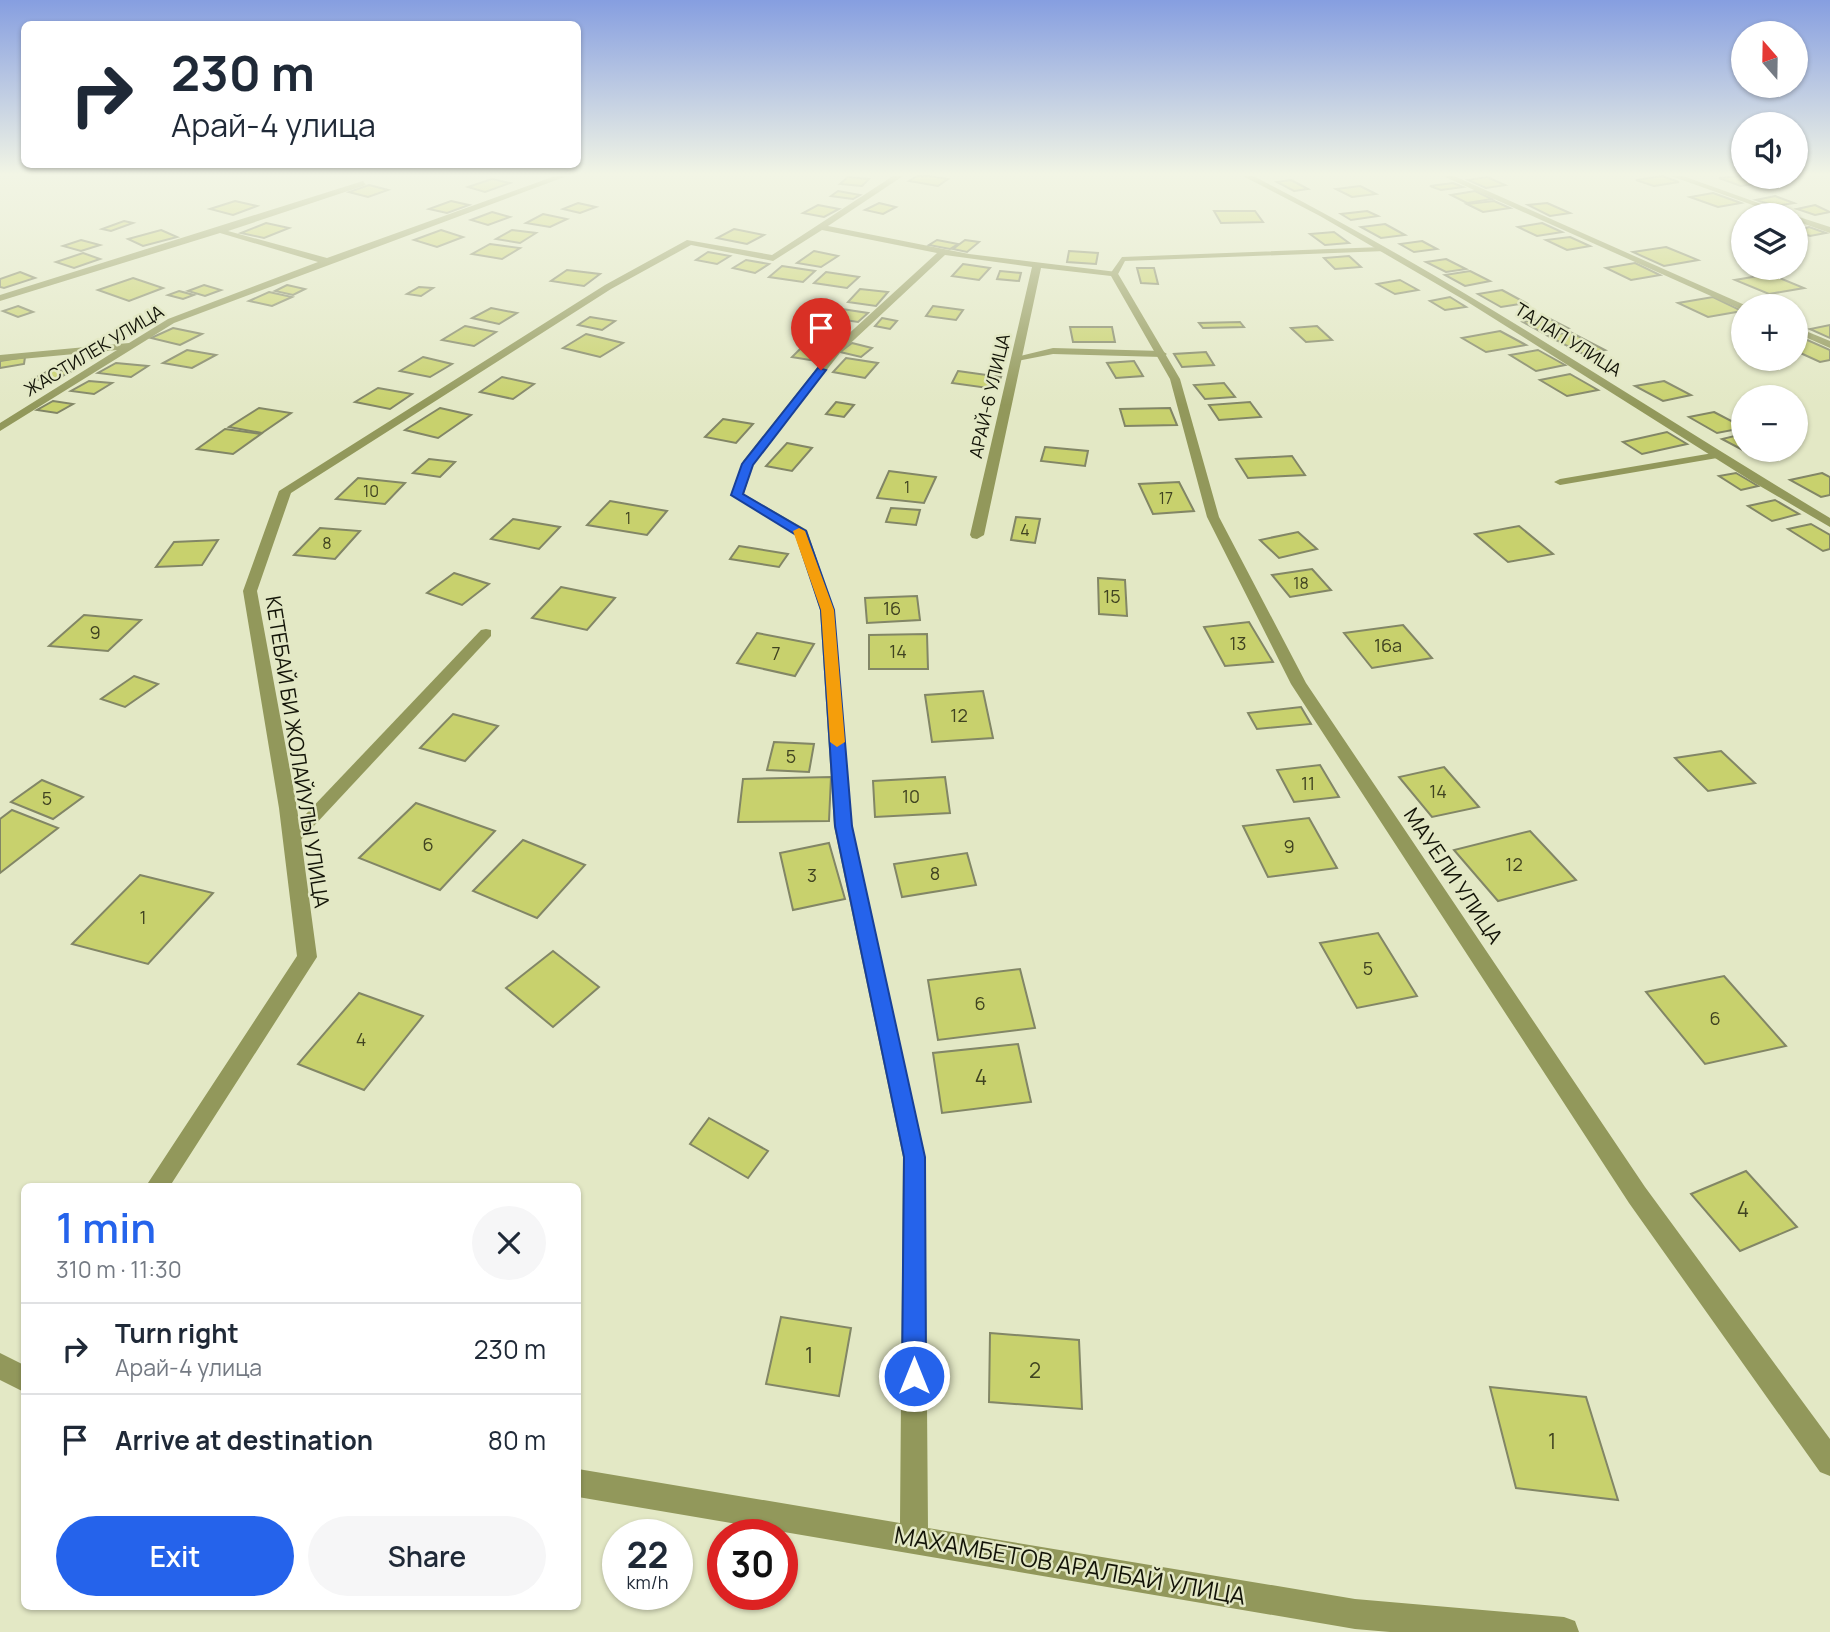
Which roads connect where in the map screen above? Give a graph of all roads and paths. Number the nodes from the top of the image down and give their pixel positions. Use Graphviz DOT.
graph roads {
  1 [pos="151,252"];
  2 [pos="295,252"];
  3 [pos="351,252"];
  4 [pos="671,252"];
  5 [pos="743,252"];
  6 [pos="782,252"];
  7 [pos="943,252"];
  8 [pos="944,252"];
  9 [pos="1300,252"];
  10 [pos="1387,252"];
  11 [pos="1619,252"];
  12 [pos="326,261"];
  13 [pos="1037,264"];
  14 [pos="1114,274"];
  15 [pos="0,298"];
  16 [pos="1731,302"];
  17 [pos="1808,335"];
  18 [pos="1830,345"];
  19 [pos="131,346"];
  20 [pos="1162,354"];
  21 [pos="0,358"];
  22 [pos="1017,358"];
  23 [pos="0,428"];
  24 [pos="1719,455"];
  25 [pos="1560,482"];
  26 [pos="1830,523"];
  27 [pos="977,535"];
  28 [pos="486,633"];
  29 [pos="292,839"];
  30 [pos="159,1183"];
  31 [pos="0,1366"];
  32 [pos="21,1377"];
  33 [pos="1830,1462"];
  34 [pos="581,1484"];
  35 [pos="914,1540"];
  36 [pos="1564,1632"];
  1 -- 15 [label="street"];
  2 -- 12 [label="street"];
  3 -- 12 [label="street, ЖАСТИЛЕК УЛИЦА"];
  4 -- 29 [label="street, КЕТЕБАЙ БИ ЖОЛАЙУЛЫ УЛИЦА"];
  5 -- 6 [label="street, КЕТЕБАЙ БИ ЖОЛАЙУЛЫ УЛИЦА"];
  7 -- 35 [label="street"];
  8 -- 13 [label="street"];
  9 -- 14 [label="lane"];
  10 -- 24 [label="street, ТАЛАП УЛИЦА"];
  11 -- 16 [label="street"];
  12 -- 19 [label="street, ЖАСТИЛЕК УЛИЦА"];
  13 -- 14 [label="street"];
  13 -- 22 [label="street, АРАЙ-6 УЛИЦА"];
  14 -- 20 [label="street, МАУЕЛИ УЛИЦА"];
  17 -- 18 [label="street"];
  19 -- 21 [label="street"];
  19 -- 23 [label="street, ЖАСТИЛЕК УЛИЦА"];
  20 -- 22 [label="lane"];
  20 -- 33 [label="street, МАУЕЛИ УЛИЦА"];
  22 -- 27 [label="street, АРАЙ-6 УЛИЦА"];
  24 -- 25 [label="lane"];
  24 -- 26 [label="street, ТАЛАП УЛИЦА"];
  28 -- 29 [label="lane"];
  29 -- 30 [label="street, КЕТЕБАЙ БИ ЖОЛАЙУЛЫ УЛИЦА"];
  31 -- 32 [label="street"];
  34 -- 35 [label="street, МАХАМБЕТОВ АРАЛБАЙ УЛИЦА"];
  35 -- 36 [label="street, МАХАМБЕТОВ АРАЛБАЙ УЛИЦА"];
}
